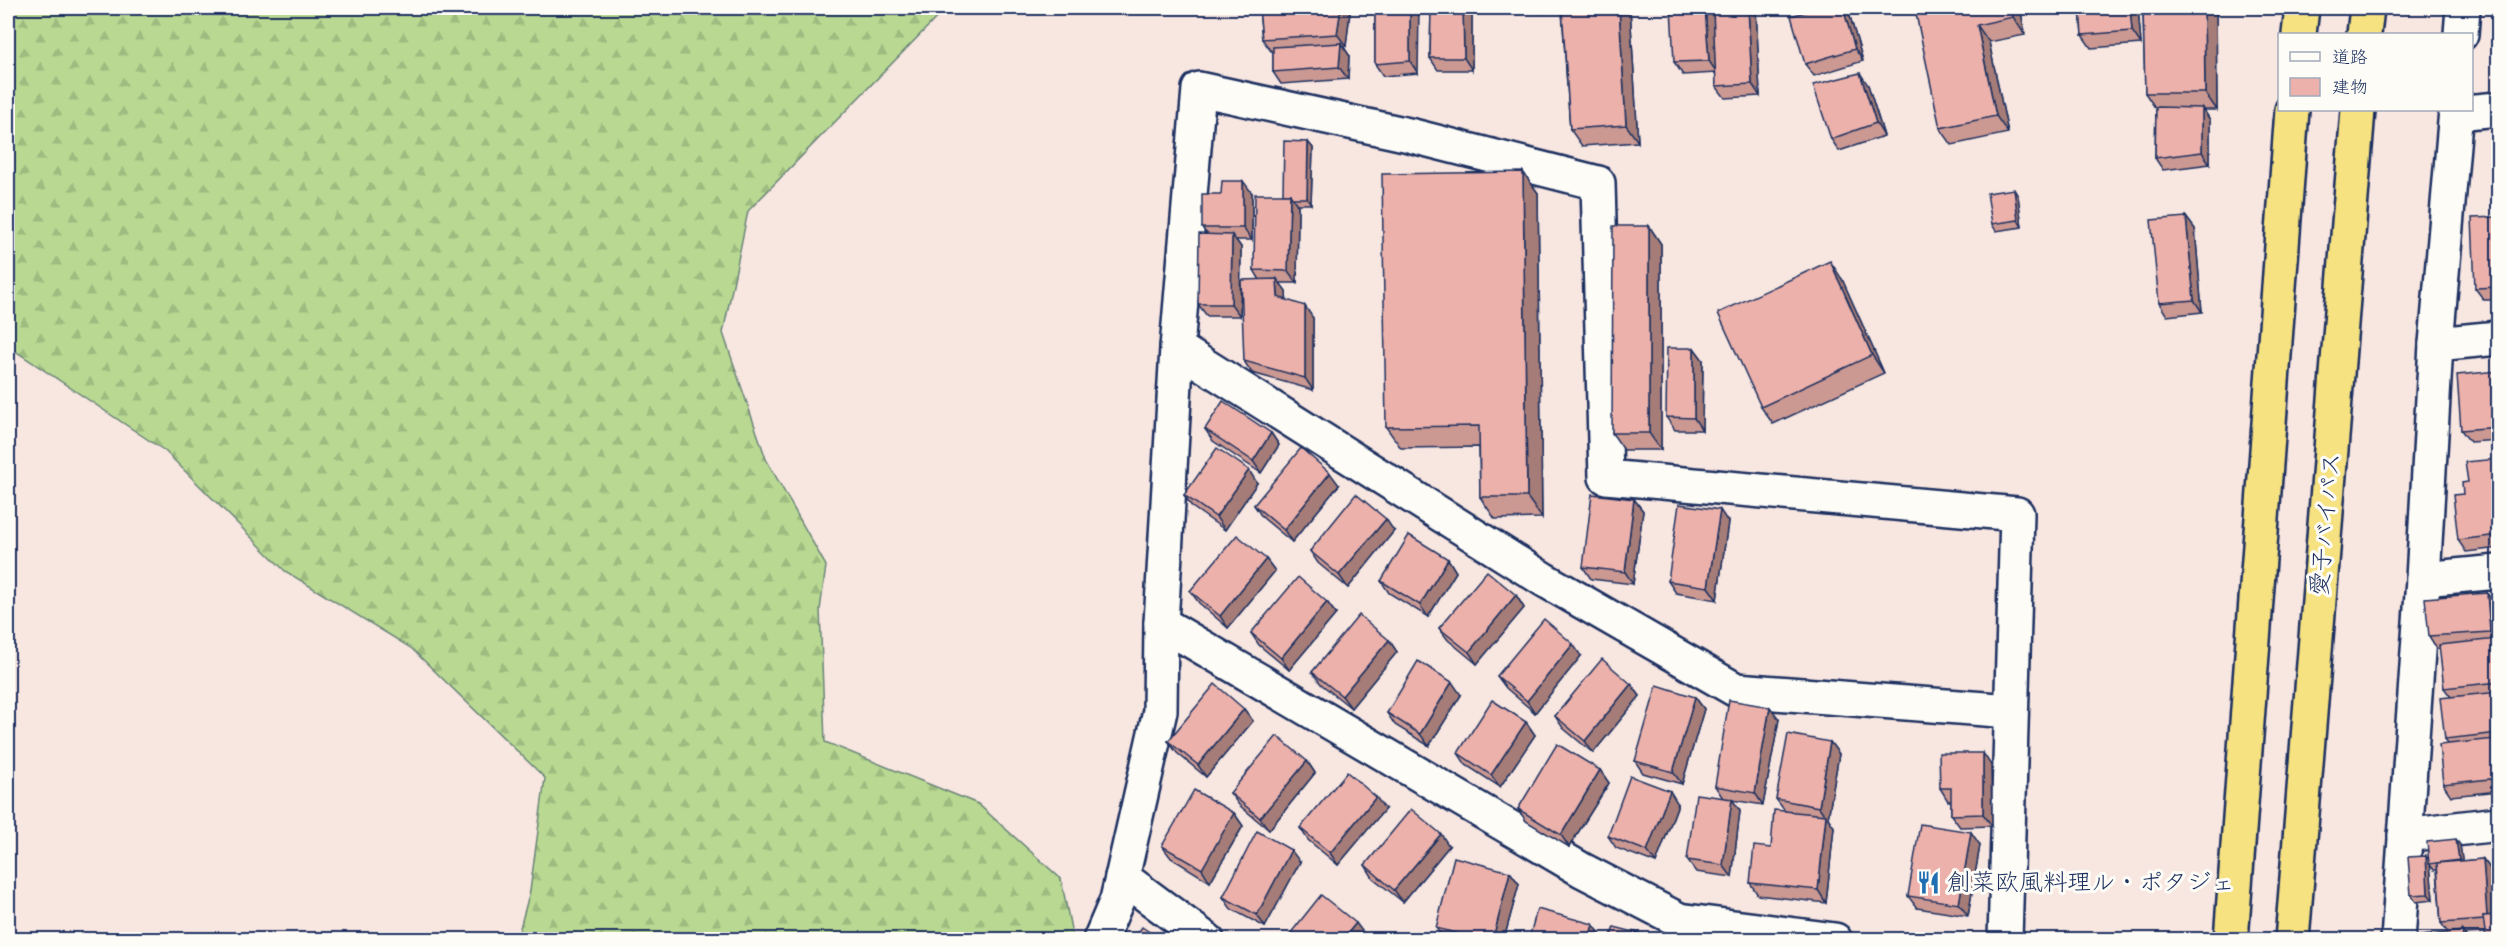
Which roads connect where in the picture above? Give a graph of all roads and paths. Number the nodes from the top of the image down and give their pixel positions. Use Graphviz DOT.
graph roads {
  1 [pos="2302,8"];
  2 [pos="2367,8"];
  3 [pos="2463,8"];
  4 [pos="2299,33"];
  5 [pos="2364,33"];
  6 [pos="2462,33"];
  7 [pos="2499,109"];
  8 [pos="2473,110"];
  9 [pos="2292,111"];
  10 [pos="2358,111"];
  11 [pos="2456,111"];
  12 [pos="2499,338"];
  13 [pos="2436,345"];
  14 [pos="1177,348"];
  15 [pos="2499,572"];
  16 [pos="2423,579"];
  17 [pos="1161,622"];
  18 [pos="2012,711"];
  19 [pos="2499,824"];
  20 [pos="2405,835"];
  21 [pos="1122,877"];
  22 [pos="1100,939"];
  23 [pos="1207,939"];
  24 [pos="1835,939"];
  25 [pos="2005,939"];
  26 [pos="2231,939"];
  27 [pos="2292,939"];
  28 [pos="2398,939"];
  1 -- 4 [label="highway"];
  2 -- 5 [label="highway"];
  3 -- 6 [label="street"];
  7 -- 8 [label="street"];
  9 -- 26 [label="highway"];
  10 -- 27 [label="highway, 愛子バイパス"];
  11 -- 13 [label="street"];
  12 -- 13 [label="street"];
  13 -- 16 [label="street"];
  14 -- 17 [label="street"];
  14 -- 18 [label="street"];
  14 -- 18 [label="street"];
  15 -- 16 [label="street"];
  16 -- 20 [label="street"];
  17 -- 21 [label="street"];
  17 -- 24 [label="street"];
  18 -- 25 [label="street"];
  19 -- 20 [label="street"];
  20 -- 28 [label="street"];
  21 -- 22 [label="street"];
  21 -- 23 [label="street"];
}
